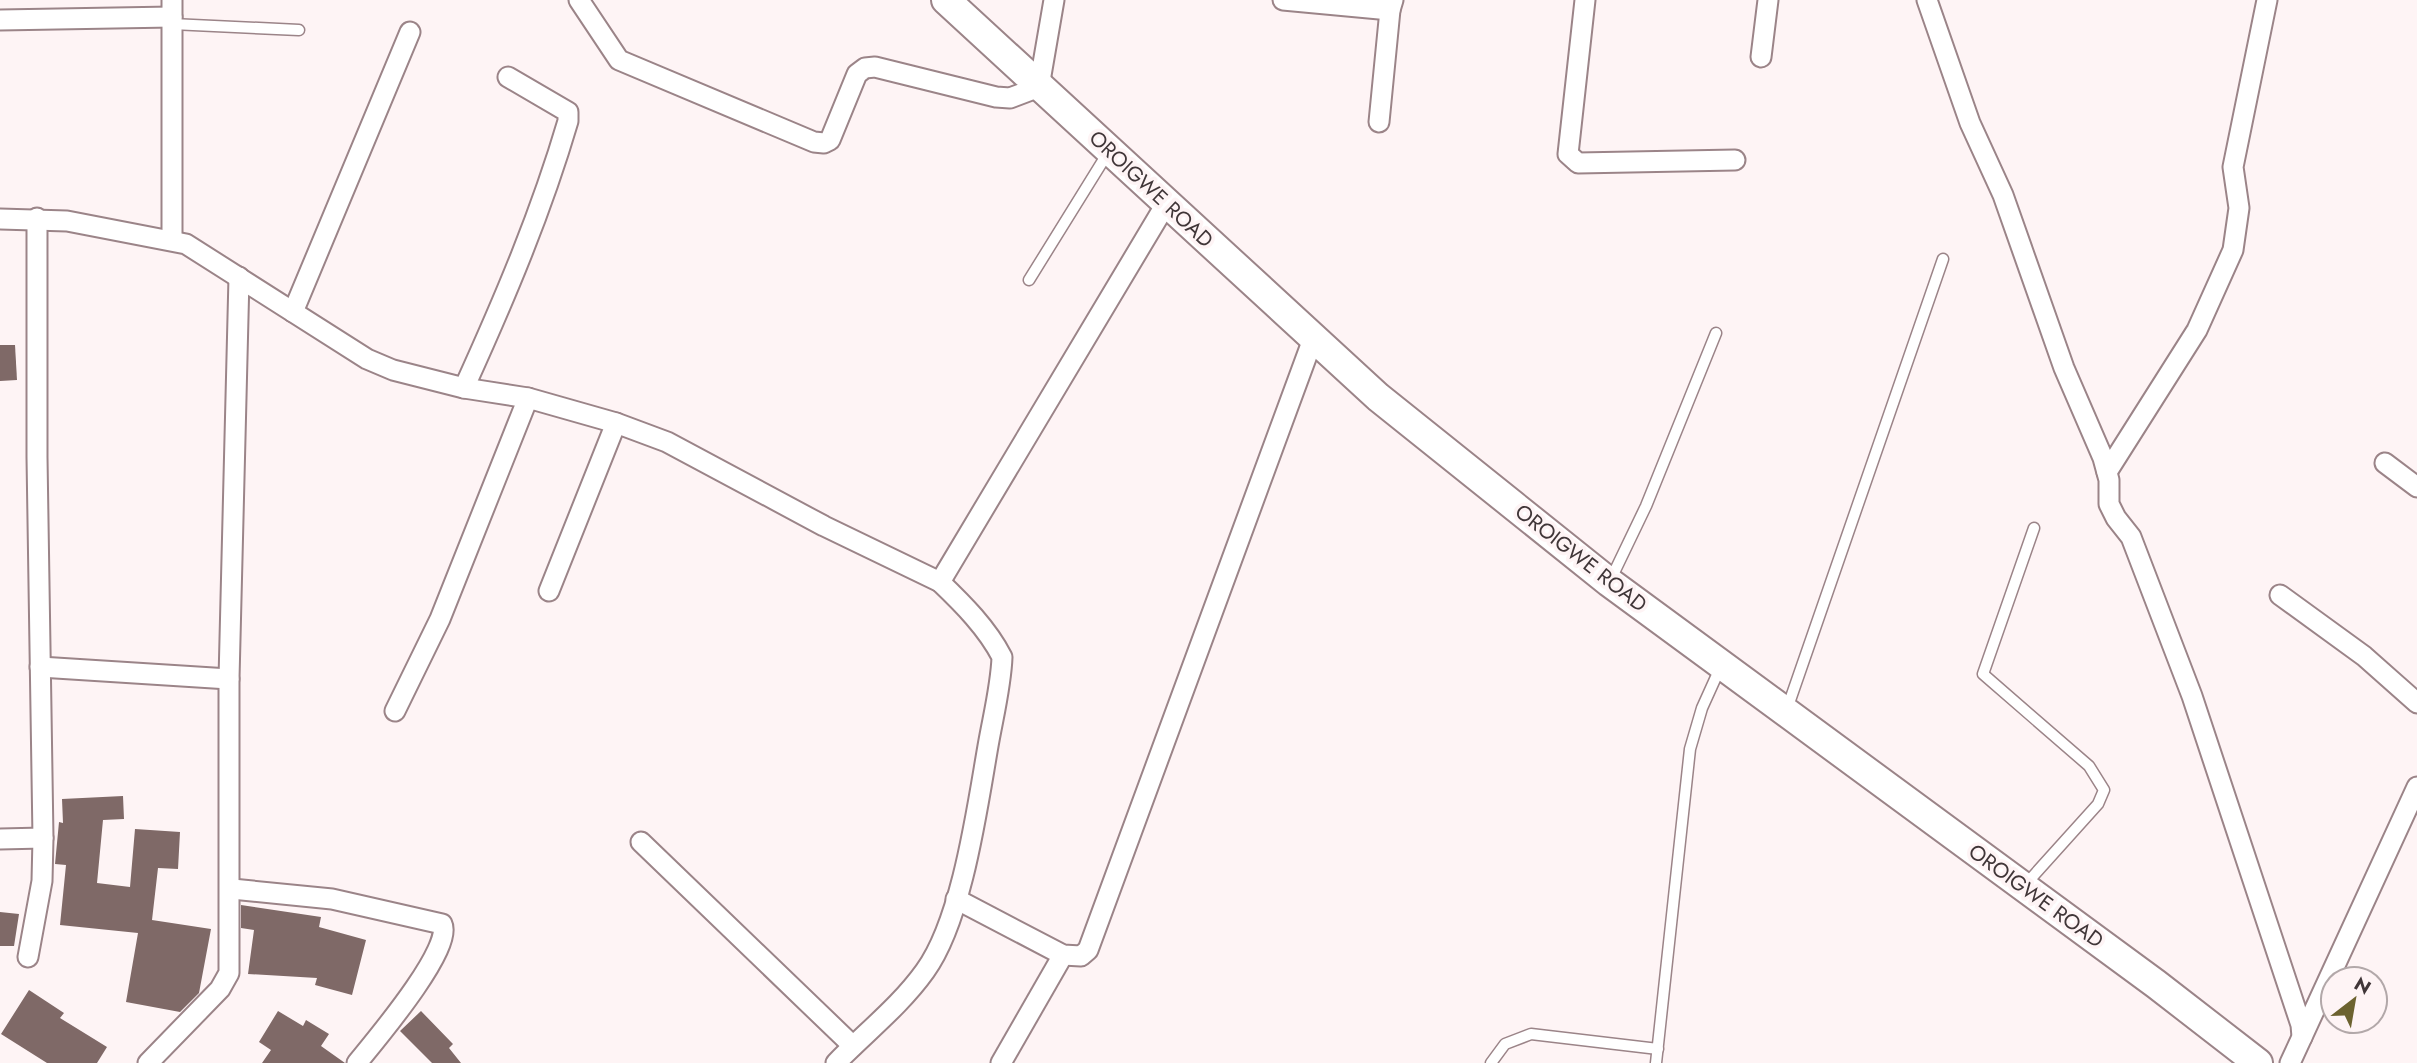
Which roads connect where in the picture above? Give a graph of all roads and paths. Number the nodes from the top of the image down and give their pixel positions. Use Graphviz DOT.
graph roads {
  1 [pos="579,0"];
  2 [pos="946,0"];
  3 [pos="1054,0"];
  4 [pos="1283,0"];
  5 [pos="1585,0"];
  6 [pos="1768,0"];
  7 [pos="1927,0"];
  8 [pos="2267,0"];
  9 [pos="1392,5"];
  10 [pos="172,14"];
  11 [pos="0,20"];
  12 [pos="299,30"];
  13 [pos="410,32"];
  14 [pos="1761,57"];
  15 [pos="508,77"];
  16 [pos="1039,87"];
  17 [pos="1380,122"];
  18 [pos="1109,150"];
  19 [pos="1735,160"];
  20 [pos="1167,204"];
  21 [pos="37,218"];
  22 [pos="0,219"];
  23 [pos="172,239"];
  24 [pos="1943,259"];
  25 [pos="239,277"];
  26 [pos="1029,280"];
  27 [pos="293,312"];
  28 [pos="1716,333"];
  29 [pos="1313,339"];
  30 [pos="464,388"];
  31 [pos="528,398"];
  32 [pos="616,423"];
  33 [pos="2385,463"];
  34 [pos="2107,472"];
  35 [pos="2417,487"];
  36 [pos="2034,528"];
  37 [pos="940,582"];
  38 [pos="1609,582"];
  39 [pos="549,591"];
  40 [pos="2280,595"];
  41 [pos="1721,665"];
  42 [pos="40,667"];
  43 [pos="229,679"];
  44 [pos="2417,703"];
  45 [pos="396,711"];
  46 [pos="1785,713"];
  47 [pos="2417,787"];
  48 [pos="43,838"];
  49 [pos="0,839"];
  50 [pos="641,842"];
  51 [pos="2023,887"];
  52 [pos="232,888"];
  53 [pos="956,898"];
  54 [pos="1063,955"];
  55 [pos="29,957"];
  56 [pos="2302,1037"];
  57 [pos="853,1046"];
  58 [pos="1658,1049"];
  59 [pos="148,1063"];
  60 [pos="357,1063"];
  61 [pos="836,1063"];
  62 [pos="1001,1063"];
  63 [pos="1491,1063"];
  64 [pos="1656,1063"];
  65 [pos="2258,1063"];
  66 [pos="2290,1063"];
  1 -- 16 [label="street"];
  2 -- 16 [label="street, OROIGWE ROAD"];
  3 -- 16 [label="street"];
  4 -- 9 [label="street"];
  5 -- 19 [label="street"];
  6 -- 14 [label="street"];
  7 -- 34 [label="street"];
  8 -- 34 [label="street"];
  9 -- 17 [label="street"];
  10 -- 11 [label="street"];
  10 -- 12 [label="lane"];
  10 -- 23 [label="street"];
  13 -- 27 [label="street"];
  15 -- 30 [label="street"];
  16 -- 18 [label="street, OROIGWE ROAD"];
  18 -- 20 [label="street, OROIGWE ROAD"];
  18 -- 26 [label="lane"];
  20 -- 29 [label="street, OROIGWE ROAD"];
  20 -- 37 [label="street"];
  21 -- 22 [label="street"];
  21 -- 23 [label="street"];
  21 -- 42 [label="street"];
  23 -- 25 [label="street"];
  24 -- 46 [label="lane"];
  25 -- 27 [label="street"];
  25 -- 43 [label="street"];
  27 -- 30 [label="street"];
  28 -- 38 [label="lane"];
  29 -- 38 [label="street, OROIGWE ROAD"];
  29 -- 54 [label="street"];
  30 -- 31 [label="street"];
  31 -- 32 [label="street"];
  31 -- 45 [label="street"];
  32 -- 37 [label="street"];
  32 -- 39 [label="street"];
  33 -- 35 [label="street"];
  34 -- 56 [label="street"];
  36 -- 51 [label="lane"];
  37 -- 53 [label="street"];
  38 -- 41 [label="street, OROIGWE ROAD"];
  40 -- 44 [label="street"];
  41 -- 46 [label="street, OROIGWE ROAD"];
  41 -- 58 [label="lane"];
  42 -- 43 [label="street"];
  42 -- 48 [label="street"];
  43 -- 52 [label="street"];
  46 -- 51 [label="street, OROIGWE ROAD"];
  47 -- 56 [label="street"];
  48 -- 49 [label="street"];
  48 -- 55 [label="street"];
  50 -- 57 [label="street"];
  51 -- 65 [label="street, OROIGWE ROAD"];
  52 -- 59 [label="street"];
  52 -- 60 [label="street"];
  53 -- 54 [label="street"];
  53 -- 57 [label="street"];
  54 -- 62 [label="street"];
  56 -- 66 [label="street"];
  57 -- 61 [label="street"];
  58 -- 63 [label="lane"];
  58 -- 64 [label="lane"];
}
